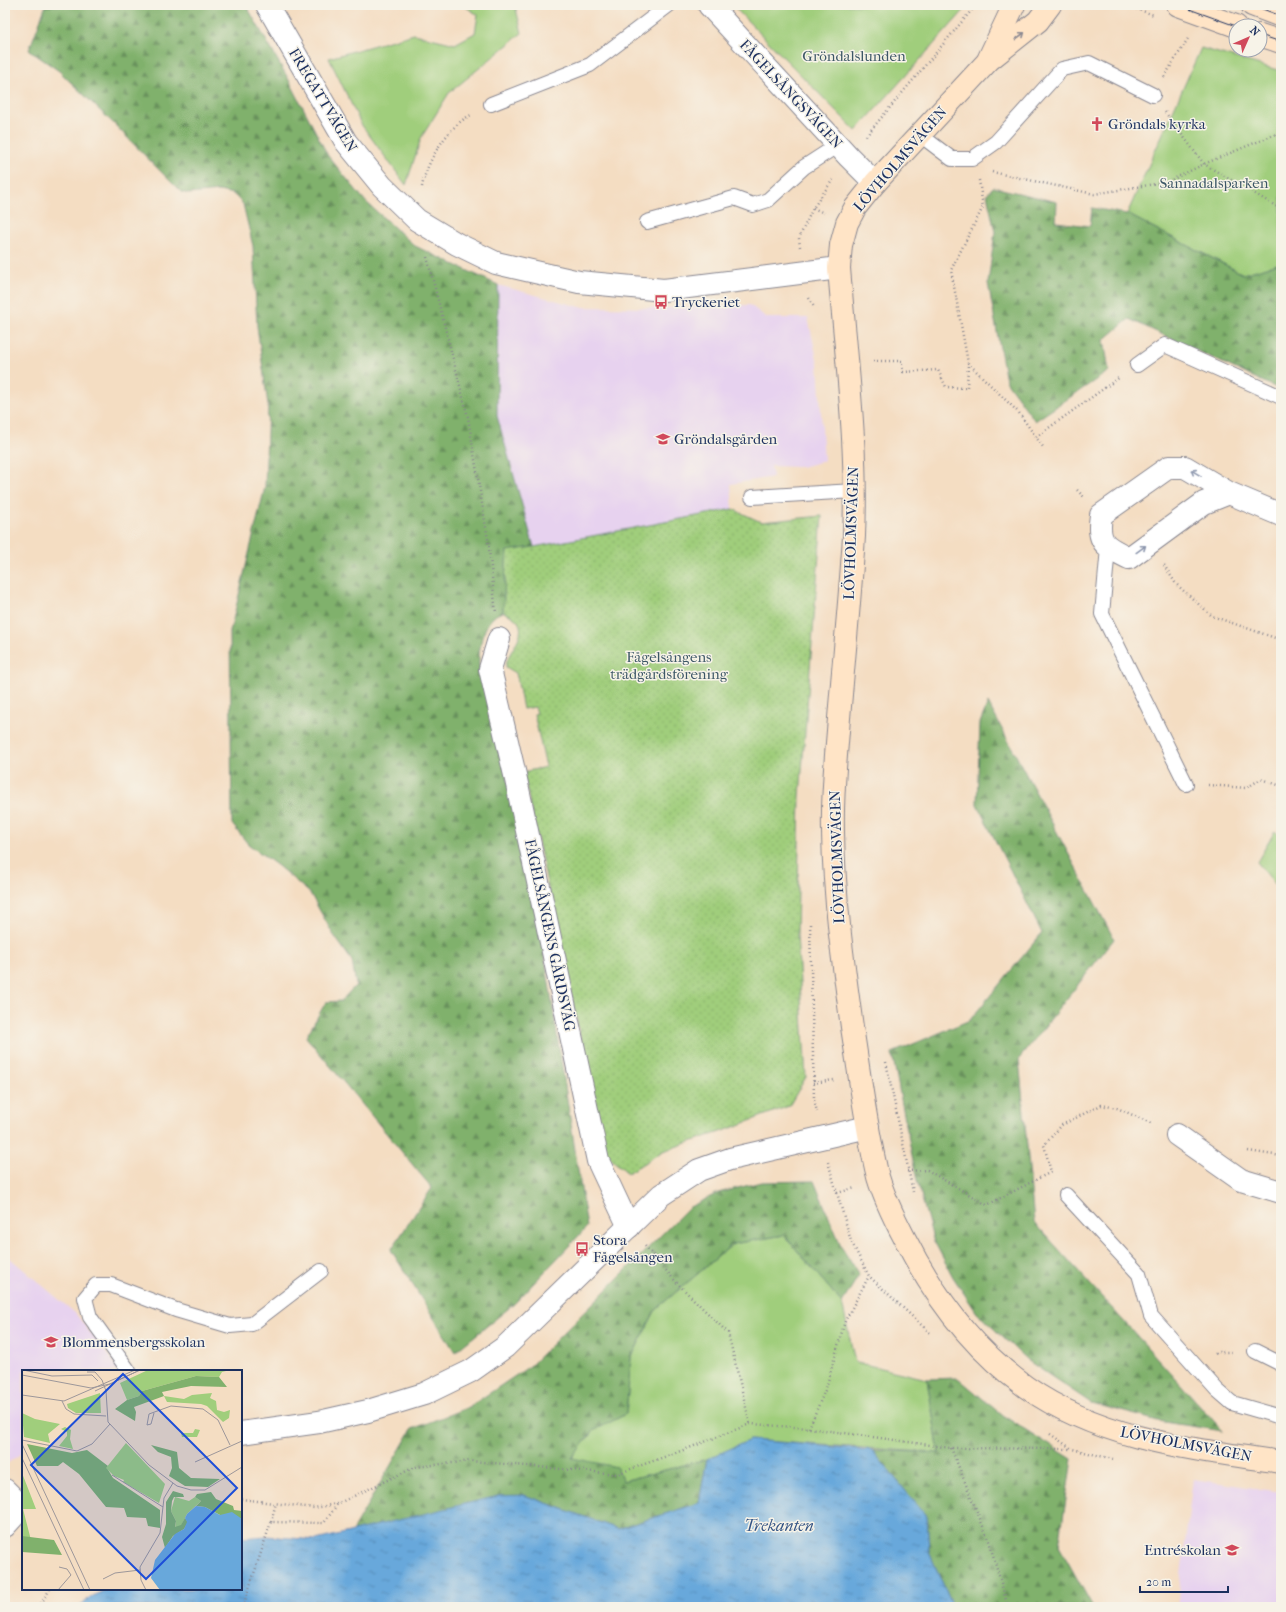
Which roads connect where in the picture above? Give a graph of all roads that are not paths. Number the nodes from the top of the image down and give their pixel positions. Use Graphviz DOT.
graph roads {
  1 [pos="267,5"];
  2 [pos="669,5"];
  3 [pos="709,5"];
  4 [pos="1014,5"];
  5 [pos="1050,5"];
  6 [pos="1178,5"];
  7 [pos="1252,5"];
  8 [pos="1281,16"];
  9 [pos="1228,23"];
  10 [pos="1268,38"];
  11 [pos="1281,42"];
  12 [pos="988,60"];
  13 [pos="1152,95"];
  14 [pos="491,104"];
  15 [pos="919,134"];
  16 [pos="838,145"];
  17 [pos="875,183"];
  18 [pos="647,222"];
  19 [pos="839,268"];
  20 [pos="1137,365"];
  21 [pos="1281,397"];
  22 [pos="854,491"];
  23 [pos="1230,493"];
  24 [pos="752,497"];
  25 [pos="1281,515"];
  26 [pos="1108,548"];
  27 [pos="499,639"];
  28 [pos="1186,784"];
  29 [pos="868,1127"];
  30 [pos="1177,1135"];
  31 [pos="1281,1192"];
  32 [pos="1066,1195"];
  33 [pos="629,1227"];
  34 [pos="321,1271"];
  35 [pos="1255,1351"];
  36 [pos="1281,1364"];
  37 [pos="127,1370"];
  38 [pos="1281,1417"];
  39 [pos="242,1433"];
  40 [pos="1281,1462"];
  41 [pos="5,1490"];
  42 [pos="22,1507"];
  43 [pos="5,1526"];
  1 -- 19 [label="street, FREGATTVÄGEN"];
  2 -- 14 [label="lane"];
  3 -- 16 [label="street, FÅGELSÅNGSVÄGEN"];
  4 -- 12 [label="street, LÖVHOLMSVÄGEN"];
  12 -- 5 [label="street, LÖVHOLMSVÄGEN, one-way"];
  6 -- 9 [label="street"];
  7 -- 8 [label="street"];
  10 -- 11 [label="street"];
  12 -- 15 [label="street, LÖVHOLMSVÄGEN"];
  13 -- 15 [label="lane"];
  15 -- 17 [label="street, LÖVHOLMSVÄGEN"];
  16 -- 17 [label="street, FÅGELSÅNGSVÄGEN"];
  16 -- 18 [label="lane"];
  17 -- 19 [label="street, LÖVHOLMSVÄGEN"];
  19 -- 22 [label="street, LÖVHOLMSVÄGEN"];
  20 -- 21 [label="lane"];
  22 -- 24 [label="lane"];
  22 -- 29 [label="street, LÖVHOLMSVÄGEN"];
  23 -- 25 [label="street"];
  26 -- 23 [label="street, one-way"];
  23 -- 26 [label="street, one-way"];
  26 -- 28 [label="lane"];
  27 -- 33 [label="street, FÅGELSÅNGENS GÅRDSVÄG"];
  29 -- 33 [label="street"];
  29 -- 40 [label="street, LÖVHOLMSVÄGEN"];
  30 -- 31 [label="street"];
  32 -- 38 [label="lane"];
  33 -- 39 [label="street"];
  34 -- 37 [label="lane"];
  35 -- 36 [label="lane"];
  41 -- 42 [label="street"];
  42 -- 43 [label="street"];
}
